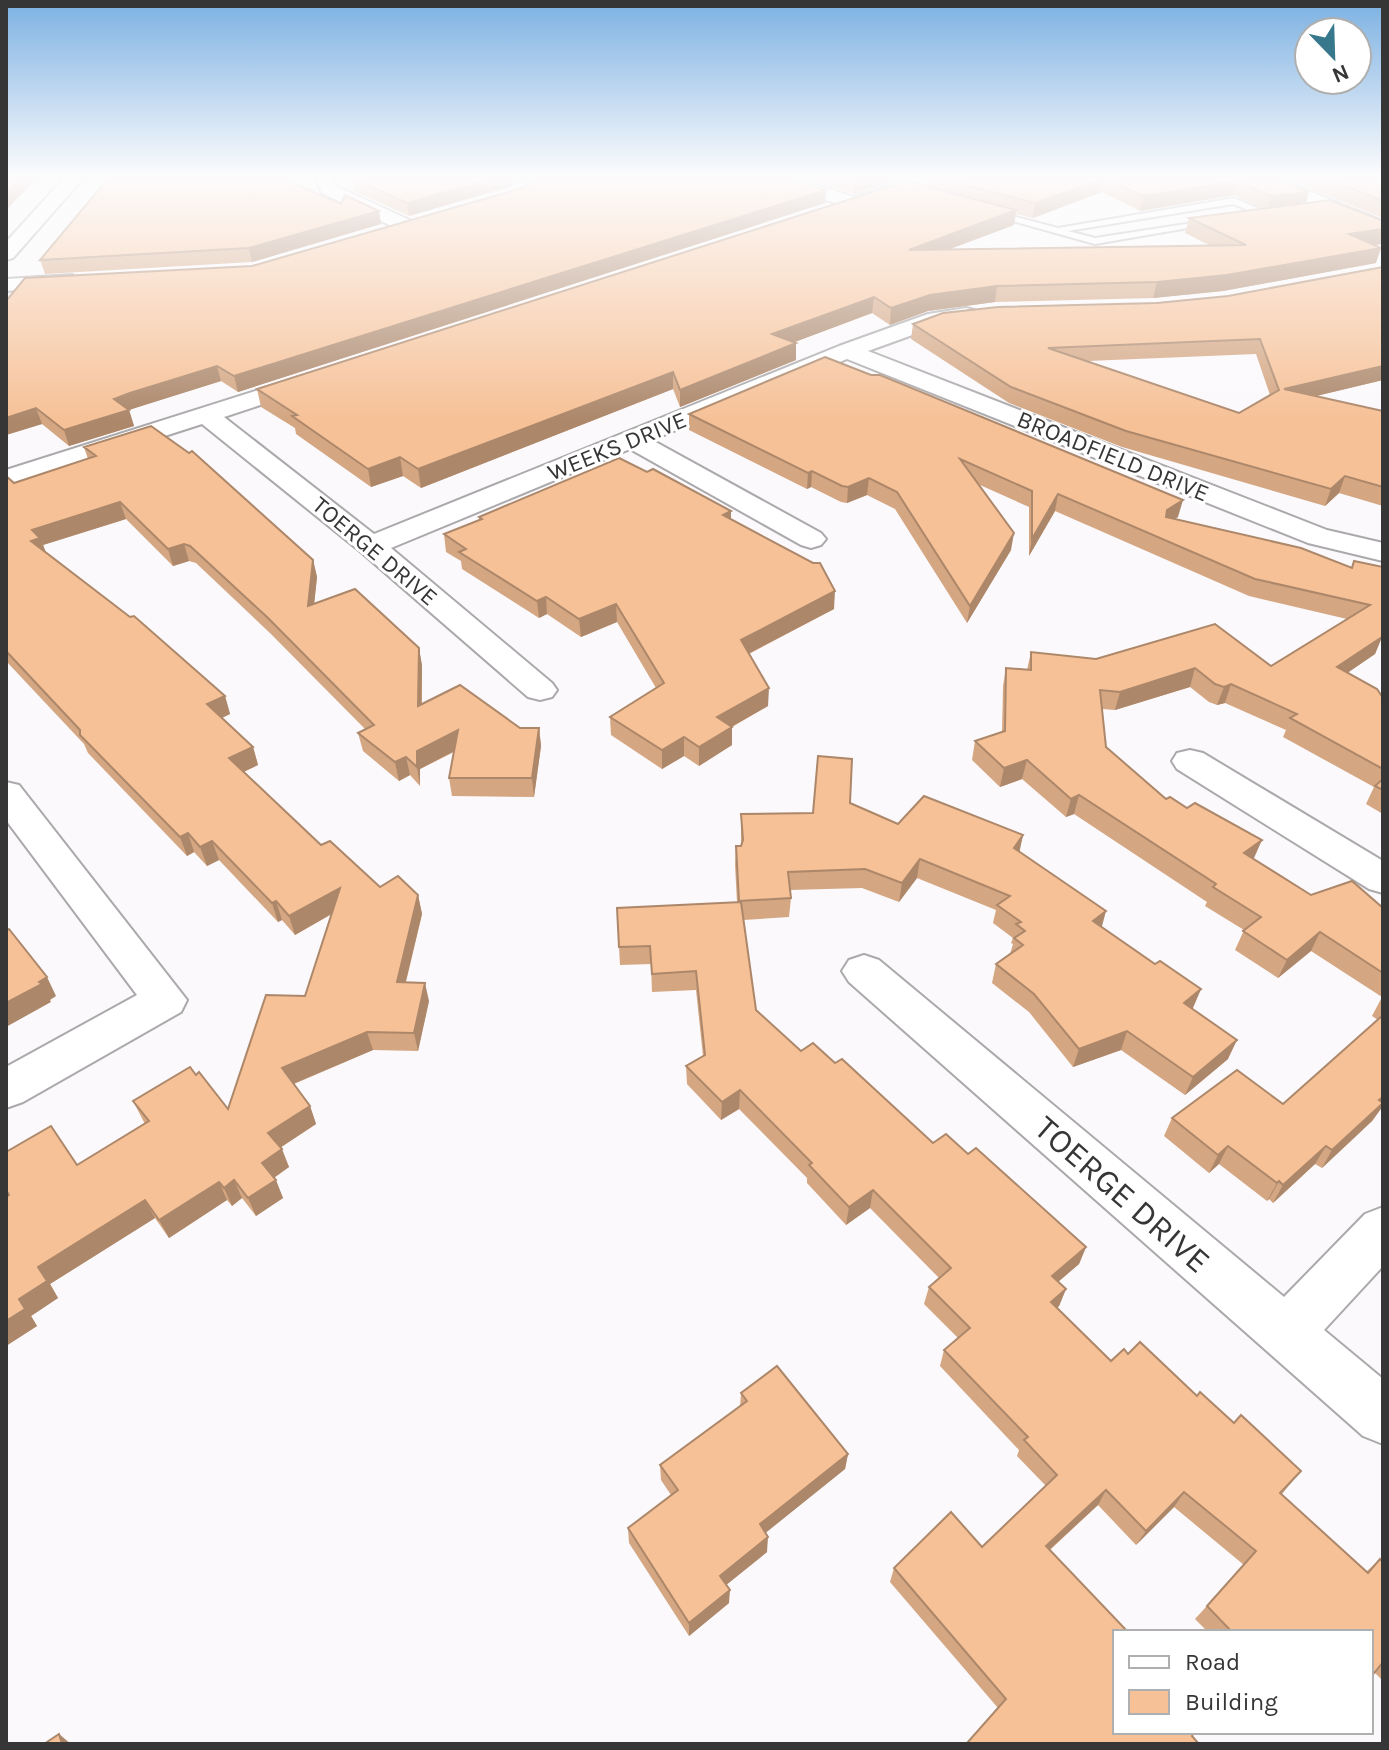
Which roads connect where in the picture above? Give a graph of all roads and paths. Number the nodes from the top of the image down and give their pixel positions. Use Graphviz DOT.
graph roads {
  1 [pos="99,280"];
  2 [pos="6,285"];
  3 [pos="995,312"];
  4 [pos="847,351"];
  5 [pos="326,376"];
  6 [pos="206,415"];
  7 [pos="632,440"];
  8 [pos="6,479"];
  9 [pos="811,539"];
  10 [pos="371,546"];
  11 [pos="1383,552"];
  12 [pos="540,690"];
  13 [pos="1190,761"];
  14 [pos="6,794"];
  15 [pos="1383,879"];
  16 [pos="864,971"];
  17 [pos="6,1089"];
  18 [pos="1383,1230"];
  19 [pos="1286,1333"];
  20 [pos="1383,1416"];
  1 -- 2 [label="street"];
  3 -- 4 [label="street, WEEKS DRIVE"];
  4 -- 7 [label="street, WEEKS DRIVE"];
  4 -- 11 [label="street, BROADFIELD DRIVE"];
  5 -- 6 [label="street"];
  6 -- 8 [label="street"];
  6 -- 10 [label="street, TOERGE DRIVE"];
  7 -- 9 [label="street"];
  7 -- 10 [label="street, WEEKS DRIVE"];
  10 -- 12 [label="street, TOERGE DRIVE"];
  13 -- 15 [label="street"];
  14 -- 17 [label="street"];
  16 -- 19 [label="street, TOERGE DRIVE"];
  18 -- 19 [label="street"];
  19 -- 20 [label="street, TOERGE DRIVE"];
}
